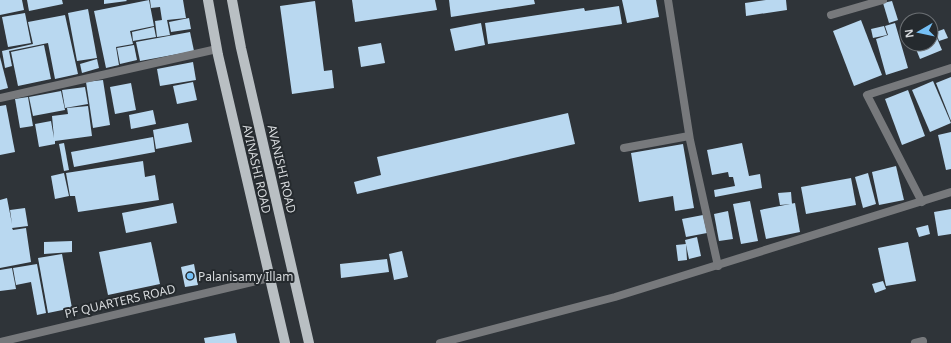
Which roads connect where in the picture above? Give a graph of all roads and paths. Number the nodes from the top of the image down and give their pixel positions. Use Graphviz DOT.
graph roads {
  1 [pos="208,0"];
  2 [pos="232,0"];
  3 [pos="668,0"];
  4 [pos="882,0"];
  5 [pos="831,15"];
  6 [pos="217,49"];
  7 [pos="951,68"];
  8 [pos="0,98"];
  9 [pos="689,136"];
  10 [pos="624,148"];
  11 [pos="951,192"];
  12 [pos="922,202"];
  13 [pos="718,266"];
  14 [pos="269,278"];
  15 [pos="0,342"];
  16 [pos="285,343"];
  17 [pos="309,343"];
  18 [pos="440,343"];
  1 -- 6 [label="main road, AVINASHI ROAD"];
  2 -- 17 [label="main road, AVANISHI ROAD"];
  3 -- 9 [label="street"];
  4 -- 5 [label="street"];
  6 -- 8 [label="street"];
  6 -- 14 [label="main road, AVINASHI ROAD"];
  7 -- 12 [label="street"];
  9 -- 10 [label="street"];
  9 -- 13 [label="street"];
  11 -- 12 [label="street"];
  12 -- 13 [label="street"];
  13 -- 18 [label="street"];
  14 -- 15 [label="street, PF QUARTERS ROAD"];
  14 -- 16 [label="main road, AVINASHI ROAD"];
}
